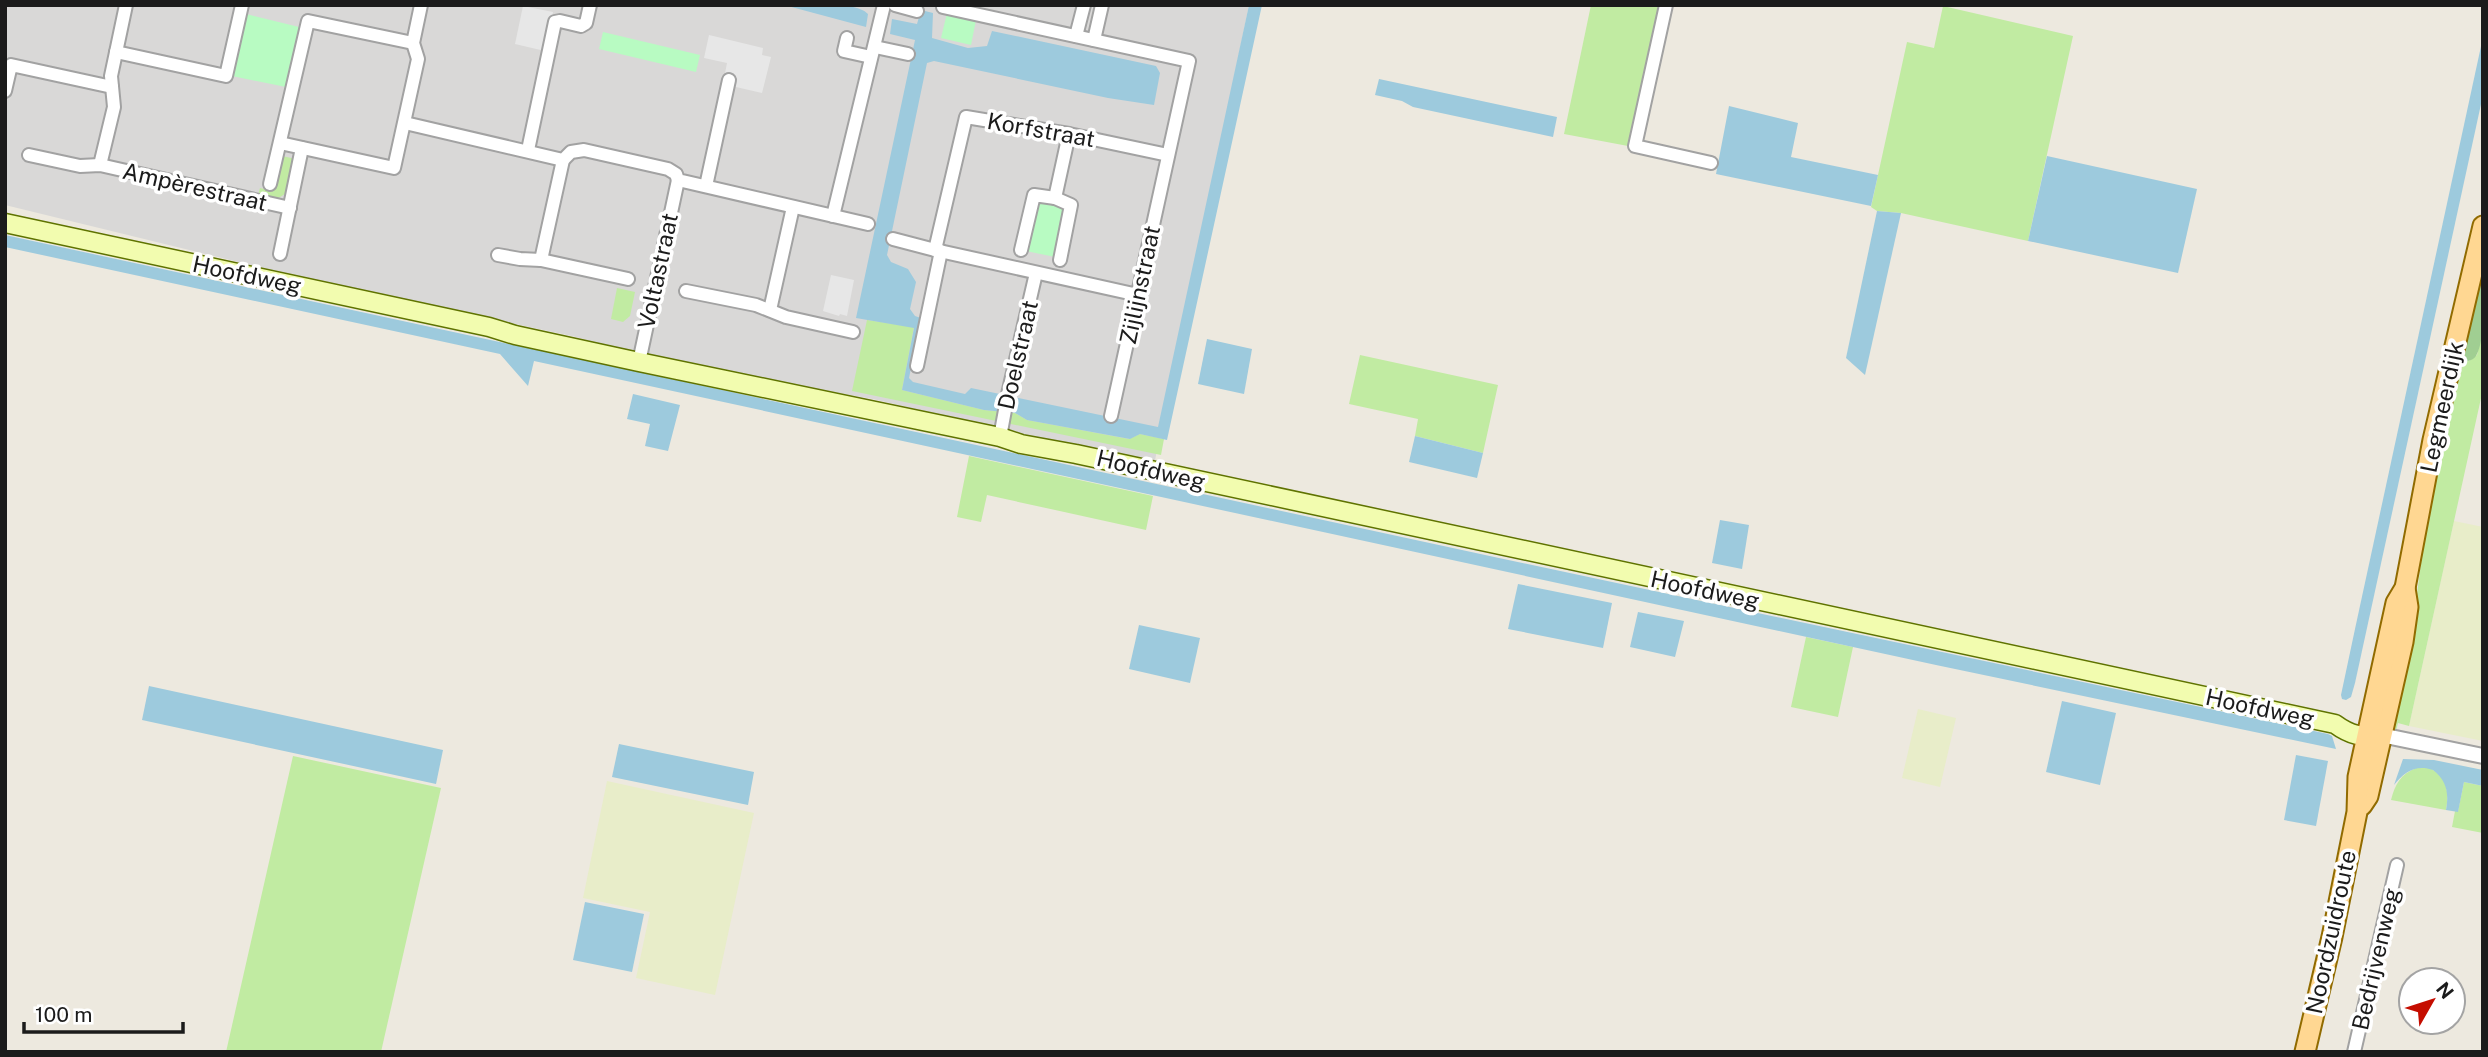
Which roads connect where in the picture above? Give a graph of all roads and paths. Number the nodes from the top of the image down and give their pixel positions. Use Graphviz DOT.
graph roads {
  1 [pos="126,5"];
  2 [pos="242,5"];
  3 [pos="421,5"];
  4 [pos="590,5"];
  5 [pos="884,5"];
  6 [pos="895,5"];
  7 [pos="1084,5"];
  8 [pos="1102,5"];
  9 [pos="1666,5"];
  10 [pos="943,7"];
  11 [pos="917,10"];
  12 [pos="1076,36"];
  13 [pos="847,38"];
  14 [pos="1094,40"];
  15 [pos="413,43"];
  16 [pos="116,52"];
  17 [pos="873,52"];
  18 [pos="908,54"];
  19 [pos="729,80"];
  20 [pos="112,87"];
  21 [pos="5,91"];
  22 [pos="405,123"];
  23 [pos="1069,134"];
  24 [pos="280,143"];
  25 [pos="302,148"];
  26 [pos="528,150"];
  27 [pos="29,155"];
  28 [pos="1168,155"];
  29 [pos="563,160"];
  30 [pos="1711,163"];
  31 [pos="100,165"];
  32 [pos="678,180"];
  33 [pos="270,184"];
  34 [pos="706,186"];
  35 [pos="1055,198"];
  36 [pos="793,207"];
  37 [pos="290,208"];
  38 [pos="833,216"];
  39 [pos="5,222"];
  40 [pos="868,224"];
  41 [pos="2483,226"];
  42 [pos="892,239"];
  43 [pos="938,250"];
  44 [pos="1021,250"];
  45 [pos="280,254"];
  46 [pos="498,255"];
  47 [pos="541,260"];
  48 [pos="1059,260"];
  49 [pos="1037,273"];
  50 [pos="628,279"];
  51 [pos="687,291"];
  52 [pos="1138,295"];
  53 [pos="770,310"];
  54 [pos="853,332"];
  55 [pos="640,357"];
  56 [pos="917,366"];
  57 [pos="1111,416"];
  58 [pos="1000,437"];
  59 [pos="2371,732"];
  60 [pos="2483,755"];
  61 [pos="2398,865"];
  62 [pos="2308,1051"];
  63 [pos="2354,1052"];
  1 -- 16 [label="street, Ampèrestraat"];
  2 -- 16 [label="street"];
  3 -- 15 [label="street"];
  4 -- 26 [label="street"];
  5 -- 17 [label="street"];
  6 -- 11 [label="street"];
  7 -- 12 [label="street"];
  8 -- 14 [label="street"];
  9 -- 30 [label="street"];
  10 -- 12 [label="street"];
  12 -- 14 [label="street"];
  13 -- 17 [label="street"];
  14 -- 28 [label="street, Zijlijnstraat"];
  15 -- 22 [label="street"];
  15 -- 24 [label="street, Ampèrestraat"];
  16 -- 20 [label="street, Ampèrestraat"];
  17 -- 18 [label="street"];
  17 -- 38 [label="street"];
  19 -- 34 [label="street"];
  20 -- 21 [label="street"];
  20 -- 31 [label="street, Ampèrestraat"];
  22 -- 25 [label="street"];
  22 -- 26 [label="street"];
  23 -- 28 [label="street, Korfstraat"];
  23 -- 35 [label="street"];
  23 -- 43 [label="street, Korfstraat"];
  24 -- 25 [label="street"];
  24 -- 33 [label="street, Ampèrestraat"];
  25 -- 37 [label="street, Ampèrestraat"];
  26 -- 29 [label="street"];
  27 -- 31 [label="street, Ampèrestraat"];
  28 -- 52 [label="street, Zijlijnstraat"];
  29 -- 32 [label="street"];
  29 -- 47 [label="street"];
  31 -- 37 [label="street, Ampèrestraat"];
  32 -- 34 [label="street"];
  32 -- 55 [label="street, Voltastraat"];
  34 -- 36 [label="street"];
  35 -- 44 [label="street"];
  35 -- 48 [label="street"];
  36 -- 38 [label="street"];
  36 -- 53 [label="street"];
  37 -- 45 [label="street, Ampèrestraat"];
  38 -- 40 [label="street"];
  39 -- 55 [label="main road, Hoofdweg"];
  41 -- 59 [label="main road, Legmeerdijk"];
  42 -- 43 [label="street"];
  43 -- 49 [label="street"];
  43 -- 56 [label="street, Korfstraat"];
  46 -- 47 [label="street"];
  47 -- 50 [label="street"];
  49 -- 52 [label="street"];
  49 -- 58 [label="street, Doelstraat"];
  51 -- 53 [label="street"];
  52 -- 57 [label="street, Zijlijnstraat"];
  53 -- 54 [label="street"];
  55 -- 58 [label="main road, Hoofdweg"];
  58 -- 59 [label="main road, Hoofdweg"];
  59 -- 60 [label="street, Hoofdweg"];
  59 -- 62 [label="main road, Noordzuidroute"];
  61 -- 63 [label="street, Bedrijvenweg"];
}
